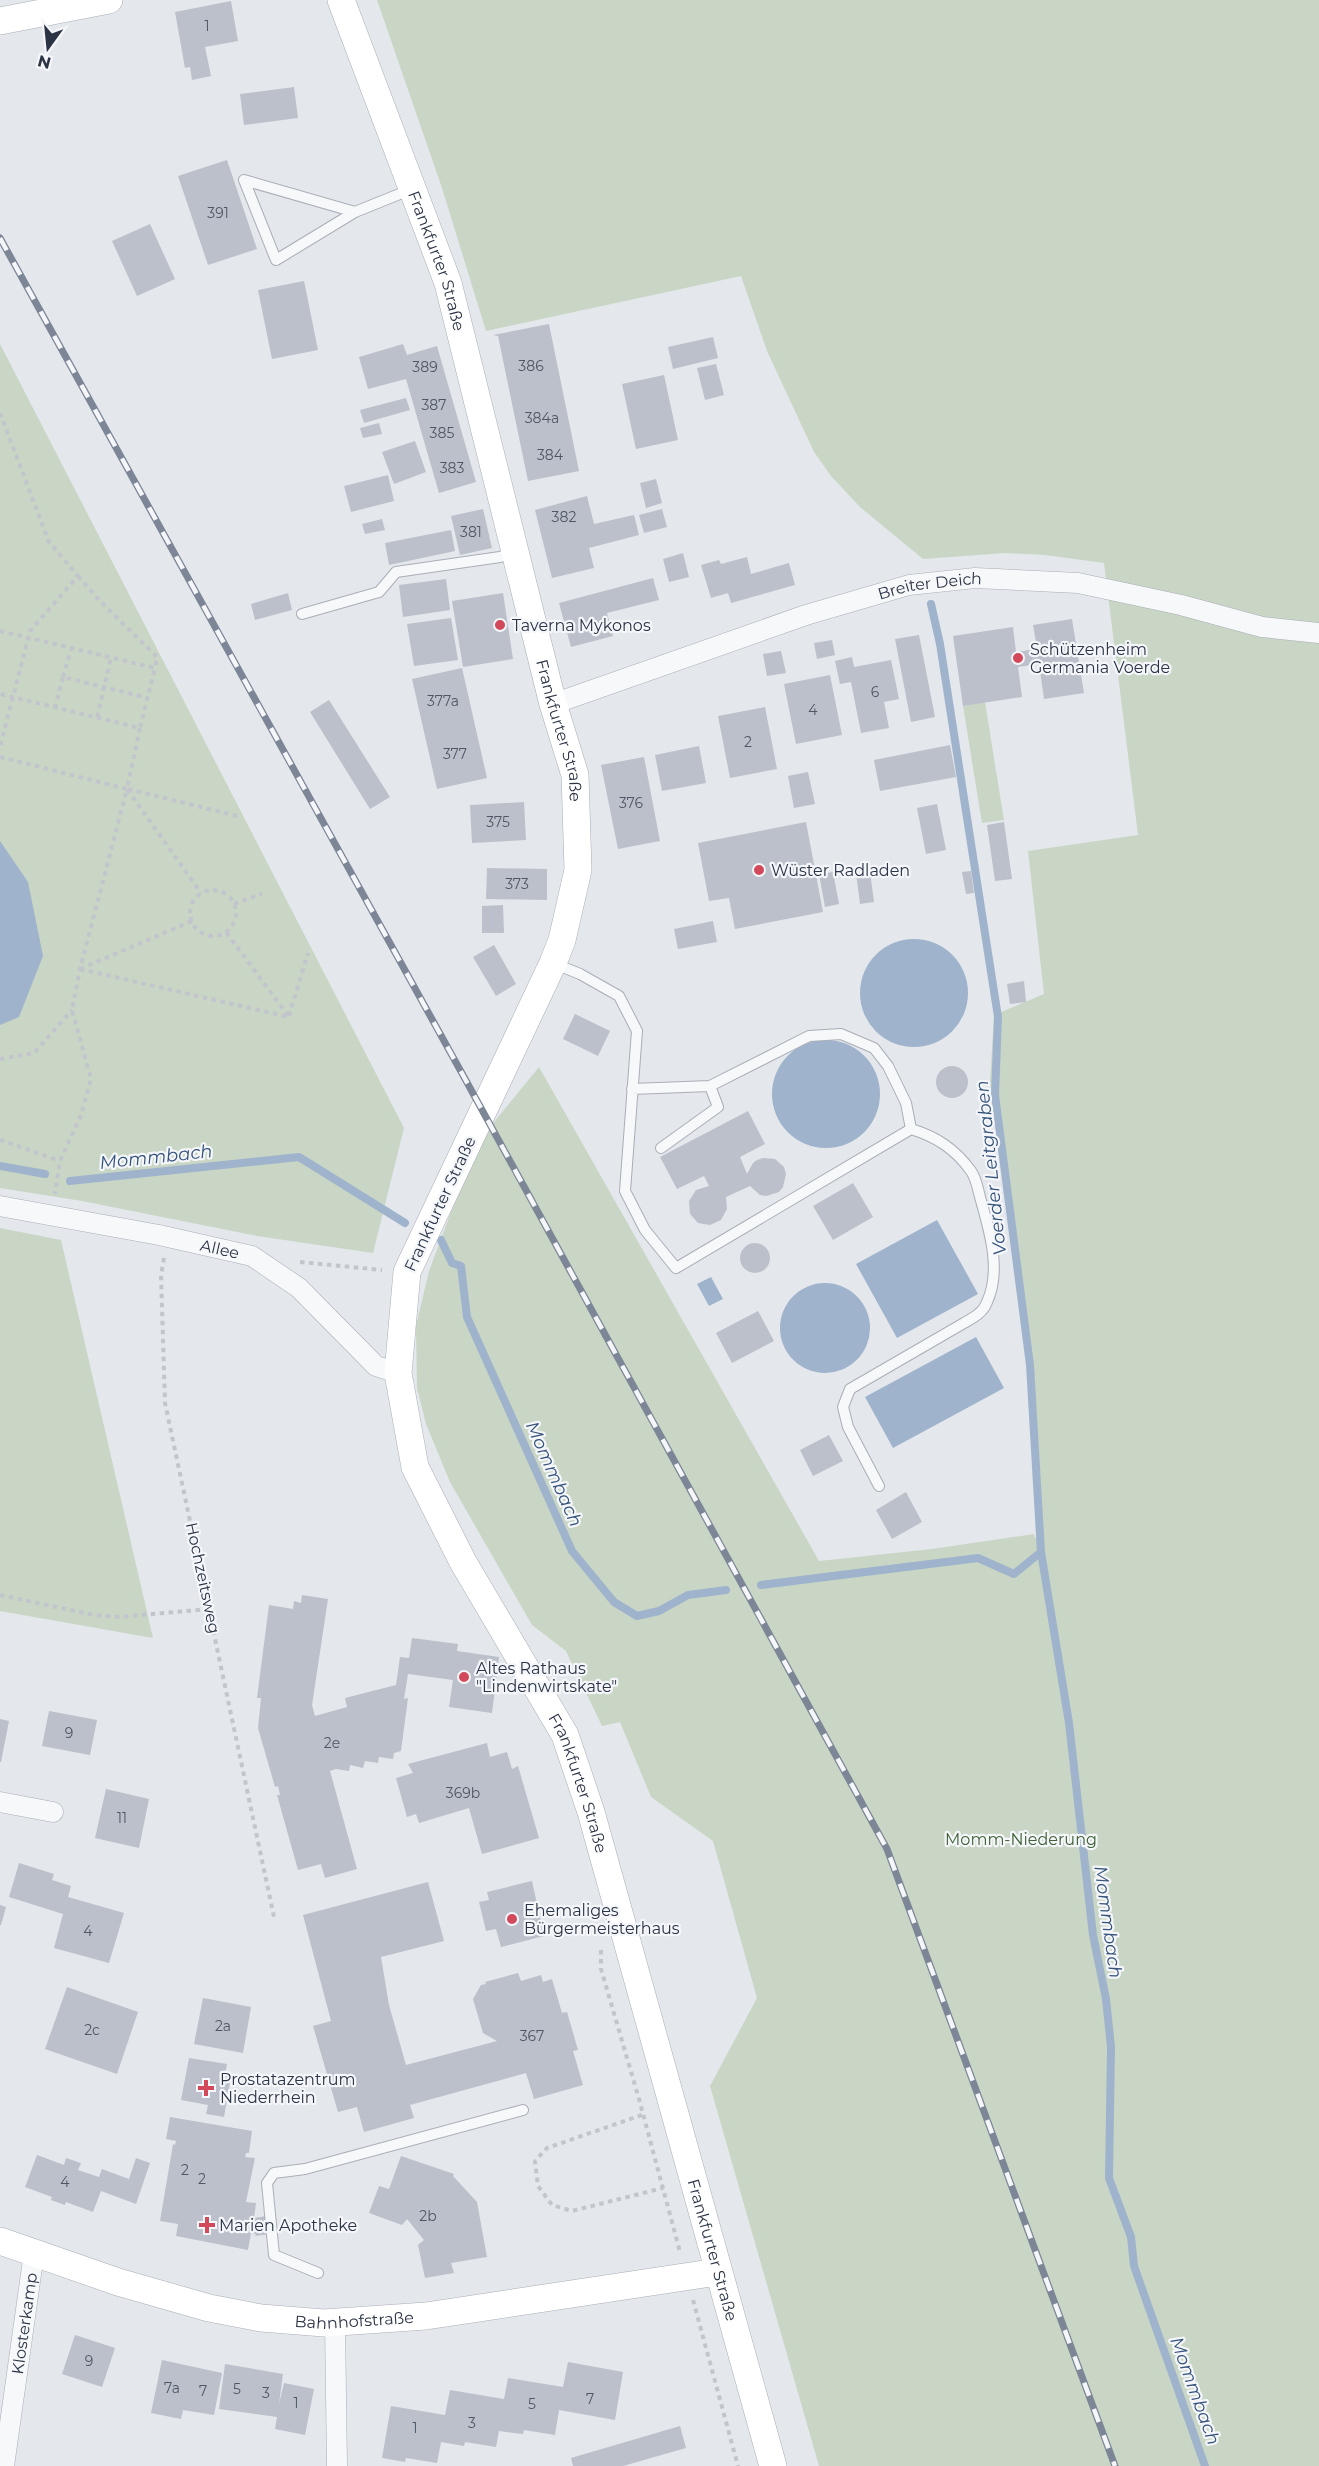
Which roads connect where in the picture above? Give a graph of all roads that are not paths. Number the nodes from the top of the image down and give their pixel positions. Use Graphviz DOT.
graph roads {
  1 [pos="109,0"];
  2 [pos="341,0"];
  3 [pos="0,21"];
  4 [pos="412,189"];
  5 [pos="355,212"];
  6 [pos="515,552"];
  7 [pos="302,614"];
  8 [pos="1319,633"];
  9 [pos="553,704"];
  10 [pos="553,963"];
  11 [pos="710,1086"];
  12 [pos="632,1089"];
  13 [pos="911,1129"];
  14 [pos="661,1148"];
  15 [pos="0,1206"];
  16 [pos="399,1373"];
  17 [pos="879,1486"];
  18 [pos="0,1802"];
  19 [pos="53,1812"];
  20 [pos="523,2110"];
  21 [pos="0,2241"];
  22 [pos="34,2253"];
  23 [pos="717,2272"];
  24 [pos="318,2273"];
  25 [pos="335,2322"];
  26 [pos="4,2466"];
  27 [pos="337,2466"];
  28 [pos="773,2466"];
  1 -- 3 [label="main road"];
  2 -- 4 [label="main road, Frankfurter Straße"];
  4 -- 5 [label="lane"];
  4 -- 6 [label="main road, Frankfurter Straße"];
  5 -- 5 [label="lane"];
  6 -- 7 [label="lane"];
  6 -- 9 [label="main road, Frankfurter Straße"];
  8 -- 9 [label="street, Breiter Deich"];
  9 -- 10 [label="main road, Frankfurter Straße"];
  10 -- 12 [label="lane"];
  10 -- 16 [label="main road, Frankfurter Straße"];
  11 -- 12 [label="lane"];
  11 -- 13 [label="lane"];
  11 -- 14 [label="lane"];
  12 -- 13 [label="lane"];
  13 -- 17 [label="lane"];
  15 -- 16 [label="street, Allee"];
  16 -- 23 [label="main road, Frankfurter Straße"];
  18 -- 19 [label="street"];
  20 -- 24 [label="lane"];
  21 -- 22 [label="main road, Bahnhofstraße"];
  22 -- 25 [label="main road, Bahnhofstraße"];
  22 -- 26 [label="street, Klosterkamp"];
  23 -- 25 [label="main road, Bahnhofstraße"];
  23 -- 28 [label="main road, Frankfurter Straße"];
  25 -- 27 [label="street"];
}
